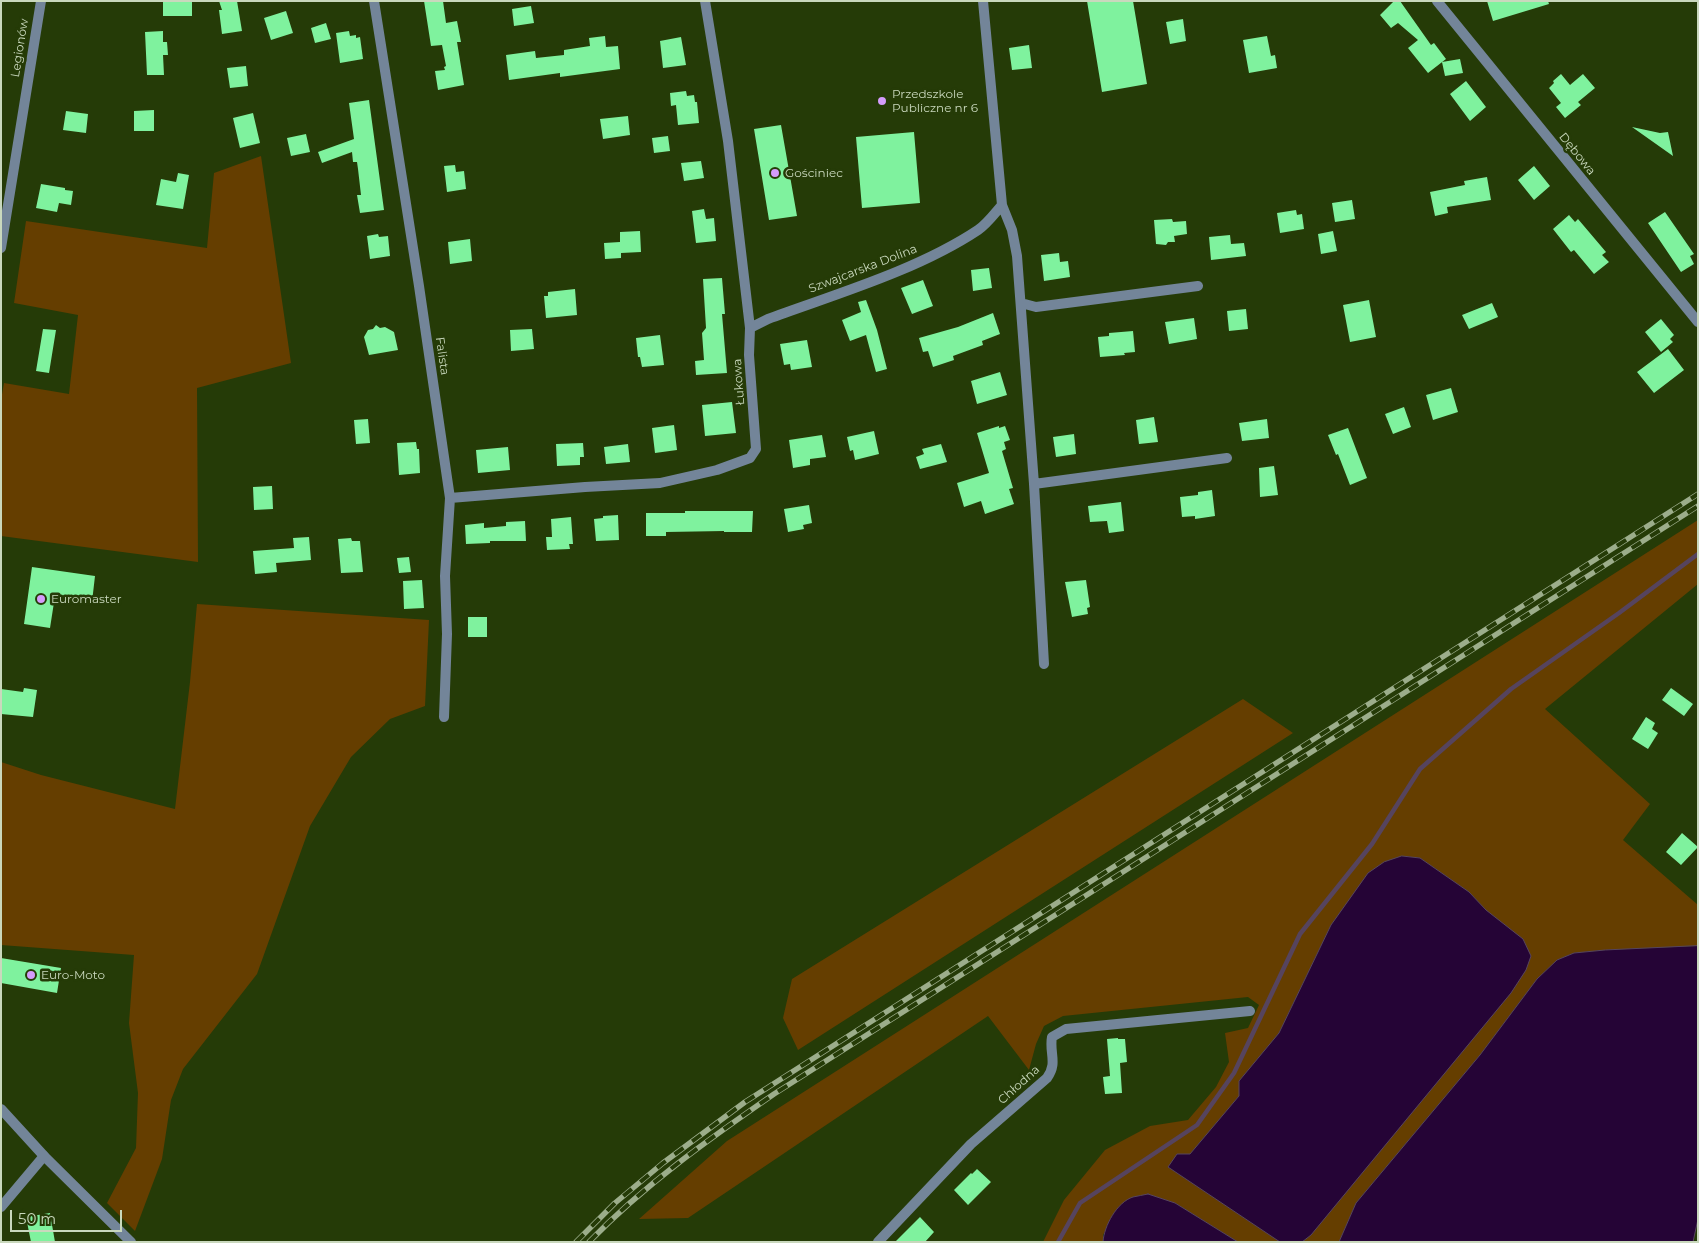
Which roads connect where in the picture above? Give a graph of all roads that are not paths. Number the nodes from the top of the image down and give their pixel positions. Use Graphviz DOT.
graph roads {
  1 [pos="40,1"];
  2 [pos="374,1"];
  3 [pos="705,1"];
  4 [pos="983,1"];
  5 [pos="1438,1"];
  6 [pos="1002,205"];
  7 [pos="1,248"];
  8 [pos="1198,286"];
  9 [pos="1021,303"];
  10 [pos="1698,322"];
  11 [pos="750,328"];
  12 [pos="1227,458"];
  13 [pos="1034,484"];
  14 [pos="450,498"];
  15 [pos="1044,664"];
  16 [pos="444,717"];
  17 [pos="1250,1011"];
  18 [pos="1,1109"];
  19 [pos="44,1156"];
  20 [pos="1,1207"];
  21 [pos="131,1242"];
  22 [pos="878,1242"];
  1 -- 7 [label="street, Legionów"];
  2 -- 14 [label="street, Falista"];
  3 -- 11 [label="street, Łukowa"];
  4 -- 6 [label="street"];
  5 -- 10 [label="street, Dębowa"];
  6 -- 9 [label="street"];
  6 -- 11 [label="street, Szwajcarska Dolina"];
  8 -- 9 [label="street"];
  9 -- 13 [label="street"];
  11 -- 14 [label="street, Łukowa"];
  12 -- 13 [label="street"];
  13 -- 15 [label="street"];
  14 -- 16 [label="street, Falista"];
  17 -- 22 [label="street, Chłodna"];
  18 -- 19 [label="street"];
  19 -- 20 [label="street"];
  19 -- 21 [label="street"];
}
